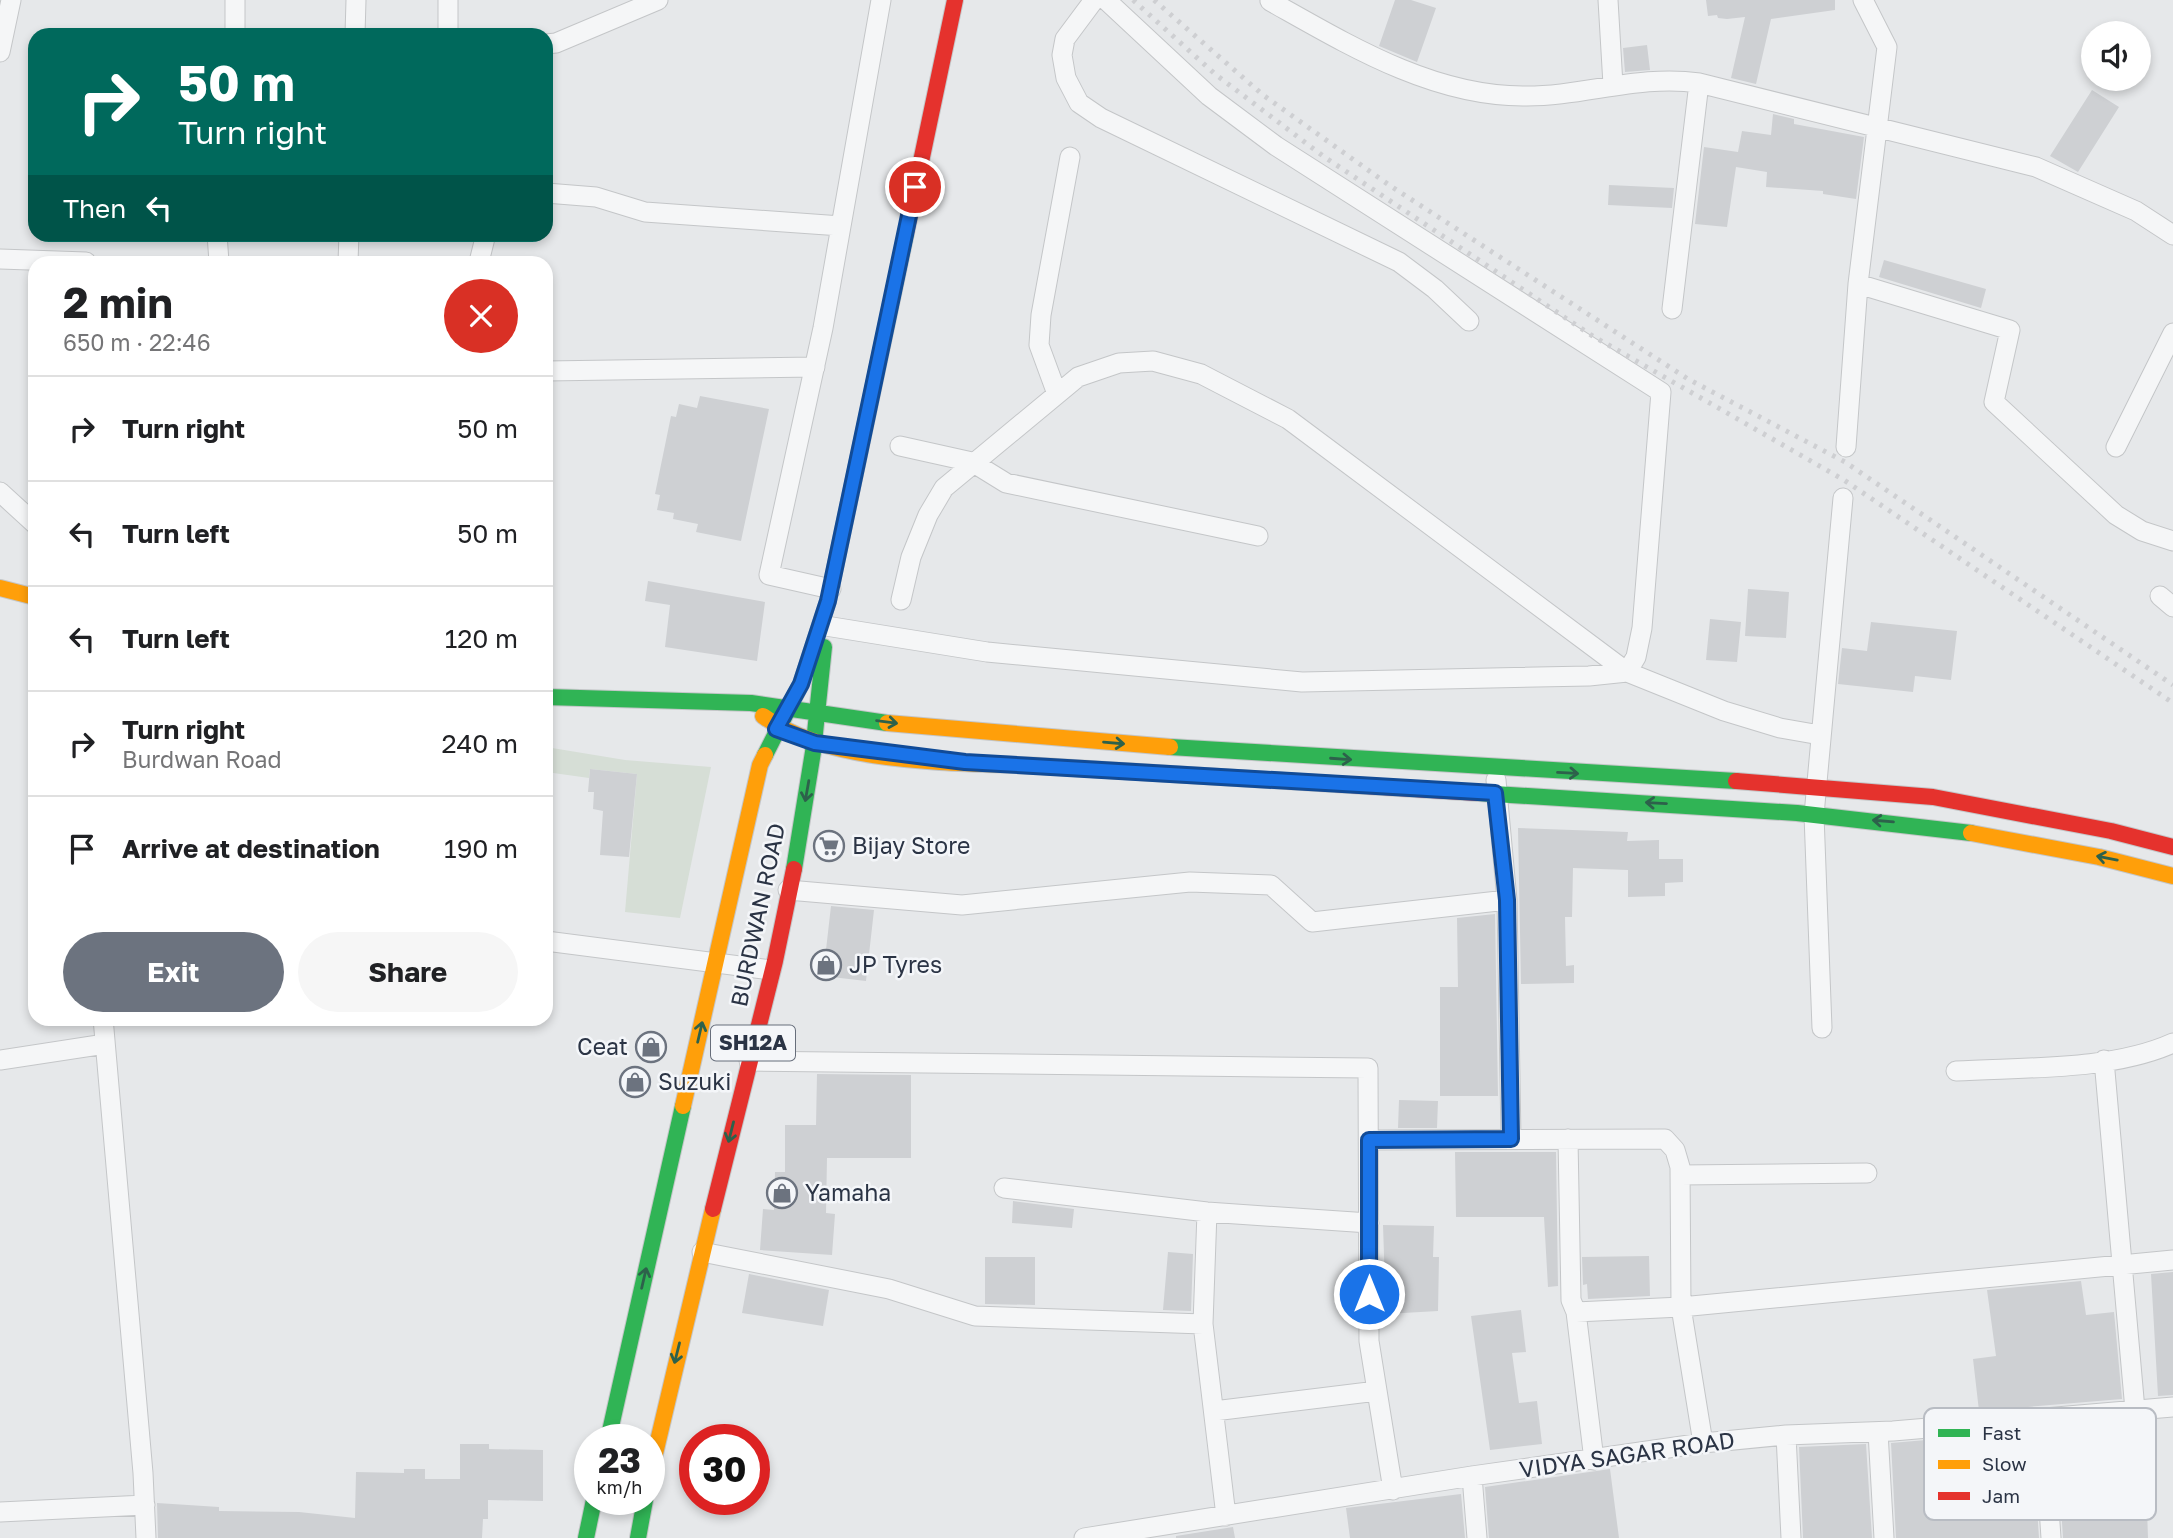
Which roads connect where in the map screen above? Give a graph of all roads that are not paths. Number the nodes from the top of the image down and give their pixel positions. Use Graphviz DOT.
graph roads {
  1 [pos="11,0"];
  2 [pos="235,0"];
  3 [pos="356,0"];
  4 [pos="447,0"];
  5 [pos="658,0"];
  6 [pos="881,0"];
  7 [pos="955,0"];
  8 [pos="1094,0"];
  9 [pos="1106,0"];
  10 [pos="1608,0"];
  11 [pos="1863,0"];
  12 [pos="1269,1"];
  13 [pos="234,28"];
  14 [pos="355,28"];
  15 [pos="447,28"];
  16 [pos="553,43"];
  17 [pos="0,52"];
  18 [pos="1699,83"];
  19 [pos="1613,85"];
  20 [pos="1878,130"];
  21 [pos="1070,157"];
  22 [pos="553,194"];
  23 [pos="841,226"];
  24 [pos="2173,235"];
  25 [pos="0,259"];
  26 [pos="28,260"];
  27 [pos="1858,284"];
  28 [pos="1672,309"];
  29 [pos="1469,321"];
  30 [pos="2173,333"];
  31 [pos="815,367"];
  32 [pos="553,371"];
  33 [pos="1057,394"];
  34 [pos="900,446"];
  35 [pos="1846,447"];
  36 [pos="2116,447"];
  37 [pos="972,462"];
  38 [pos="0,492"];
  39 [pos="1843,498"];
  40 [pos="28,518"];
  41 [pos="1258,536"];
  42 [pos="2173,541"];
  43 [pos="0,587"];
  44 [pos="28,595"];
  45 [pos="829,595"];
  46 [pos="901,600"];
  47 [pos="826,626"];
  48 [pos="1627,672"];
  49 [pos="553,697"];
  50 [pos="751,704"];
  51 [pos="786,709"];
  52 [pos="820,713"];
  53 [pos="776,729"];
  54 [pos="1820,735"];
  55 [pos="815,743"];
  56 [pos="1496,769"];
  57 [pos="1815,788"];
  58 [pos="1495,793"];
  59 [pos="1814,814"];
  60 [pos="2173,847"];
  61 [pos="2173,876"];
  62 [pos="788,890"];
  63 [pos="1507,900"];
  64 [pos="553,942"];
  65 [pos="716,961"];
  66 [pos="771,970"];
  67 [pos="104,1026"];
  68 [pos="1822,1028"];
  69 [pos="2173,1043"];
  70 [pos="105,1044"];
  71 [pos="0,1060"];
  72 [pos="2105,1060"];
  73 [pos="748,1061"];
  74 [pos="1956,1071"];
  75 [pos="1511,1139"];
  76 [pos="1569,1139"];
  77 [pos="1369,1140"];
  78 [pos="1867,1173"];
  79 [pos="1680,1175"];
  80 [pos="1004,1188"];
  81 [pos="1207,1212"];
  82 [pos="1369,1223"];
  83 [pos="702,1252"];
  84 [pos="2173,1260"];
  85 [pos="2123,1264"];
  86 [pos="1681,1307"];
  87 [pos="1576,1312"];
  88 [pos="1203,1324"];
  89 [pos="1377,1391"];
  90 [pos="2136,1408"];
  91 [pos="1214,1411"];
  92 [pos="612,1424"];
  93 [pos="662,1424"];
  94 [pos="1924,1428"];
  95 [pos="1878,1432"];
  96 [pos="1786,1435"];
  97 [pos="1703,1443"];
  98 [pos="1594,1460"];
  99 [pos="1472,1476"];
  100 [pos="1393,1490"];
  101 [pos="145,1505"];
  102 [pos="0,1512"];
  103 [pos="591,1515"];
  104 [pos="642,1515"];
  105 [pos="1226,1516"];
  106 [pos="2051,1520"];
  107 [pos="146,1538"];
  108 [pos="586,1538"];
  109 [pos="638,1538"];
  110 [pos="1084,1538"];
  111 [pos="1477,1538"];
  112 [pos="1791,1538"];
  113 [pos="1884,1538"];
  114 [pos="2052,1538"];
  1 -- 17 [label="street"];
  2 -- 13 [label="street"];
  3 -- 14 [label="street"];
  4 -- 15 [label="street"];
  5 -- 16 [label="street"];
  6 -- 23 [label="street"];
  7 -- 45 [label="street, BURDWAN ROAD / SH12A"];
  8 -- 29 [label="street"];
  9 -- 48 [label="street"];
  10 -- 19 [label="street"];
  11 -- 20 [label="street"];
  12 -- 19 [label="street"];
  18 -- 19 [label="street"];
  18 -- 20 [label="street"];
  18 -- 28 [label="street"];
  20 -- 24 [label="street"];
  20 -- 27 [label="street"];
  21 -- 33 [label="street"];
  22 -- 23 [label="street"];
  23 -- 31 [label="street"];
  25 -- 26 [label="street"];
  27 -- 35 [label="street"];
  27 -- 42 [label="street"];
  30 -- 36 [label="street"];
  31 -- 32 [label="street"];
  31 -- 45 [label="street"];
  33 -- 37 [label="street"];
  33 -- 48 [label="street"];
  34 -- 37 [label="street"];
  37 -- 41 [label="street"];
  37 -- 46 [label="street"];
  38 -- 40 [label="street"];
  39 -- 54 [label="street"];
  43 -- 44 [label="street"];
  45 -- 47 [label="street, BURDWAN ROAD / SH12A"];
  45 -- 51 [label="street, BURDWAN ROAD / SH12A"];
  47 -- 48 [label="street"];
  47 -- 52 [label="street, BURDWAN ROAD / SH12A"];
  48 -- 54 [label="street"];
  49 -- 50 [label="street"];
  50 -- 51 [label="street"];
  50 -- 53 [label="street"];
  51 -- 52 [label="street"];
  51 -- 53 [label="street, BURDWAN ROAD / SH12A"];
  52 -- 55 [label="street, BURDWAN ROAD / SH12A"];
  52 -- 56 [label="street, one-way"];
  53 -- 55 [label="street"];
  53 -- 65 [label="street, BURDWAN ROAD / SH12A"];
  54 -- 57 [label="street"];
  55 -- 58 [label="street"];
  55 -- 62 [label="street, BURDWAN ROAD / SH12A, one-way"];
  56 -- 57 [label="street, one-way"];
  56 -- 58 [label="street"];
  57 -- 59 [label="street"];
  57 -- 60 [label="street"];
  59 -- 58 [label="street, one-way"];
  58 -- 63 [label="street"];
  61 -- 59 [label="street, one-way"];
  59 -- 68 [label="street"];
  62 -- 63 [label="street"];
  62 -- 66 [label="street, BURDWAN ROAD / SH12A"];
  63 -- 75 [label="street"];
  64 -- 65 [label="street"];
  65 -- 66 [label="street"];
  92 -- 65 [label="street, BURDWAN ROAD / SH12A, one-way"];
  66 -- 73 [label="street, BURDWAN ROAD / SH12A"];
  67 -- 70 [label="street"];
  69 -- 72 [label="street"];
  70 -- 71 [label="street"];
  70 -- 101 [label="street"];
  72 -- 74 [label="street"];
  72 -- 85 [label="street"];
  73 -- 77 [label="street"];
  73 -- 83 [label="street, BURDWAN ROAD / SH12A, one-way"];
  75 -- 76 [label="street"];
  75 -- 77 [label="street"];
  76 -- 79 [label="street"];
  76 -- 87 [label="street"];
  77 -- 82 [label="street"];
  78 -- 79 [label="street"];
  79 -- 86 [label="street"];
  80 -- 81 [label="street"];
  81 -- 82 [label="street"];
  81 -- 88 [label="street"];
  82 -- 89 [label="street"];
  83 -- 88 [label="street"];
  83 -- 93 [label="street, BURDWAN ROAD / SH12A, one-way"];
  84 -- 85 [label="street"];
  85 -- 86 [label="street"];
  85 -- 90 [label="street"];
  86 -- 87 [label="street"];
  86 -- 97 [label="street"];
  87 -- 98 [label="street"];
  88 -- 91 [label="street"];
  89 -- 91 [label="street"];
  89 -- 100 [label="street"];
  91 -- 105 [label="street"];
  94 -- 95 [label="street, VIDYA SAGAR ROAD"];
  95 -- 96 [label="street, VIDYA SAGAR ROAD"];
  95 -- 113 [label="street"];
  96 -- 97 [label="street, VIDYA SAGAR ROAD"];
  96 -- 112 [label="street"];
  97 -- 98 [label="street, VIDYA SAGAR ROAD"];
  98 -- 99 [label="street, VIDYA SAGAR ROAD"];
  99 -- 100 [label="street, VIDYA SAGAR ROAD"];
  99 -- 111 [label="street"];
  100 -- 105 [label="street, VIDYA SAGAR ROAD"];
  101 -- 102 [label="street"];
  101 -- 107 [label="street"];
  103 -- 108 [label="street"];
  104 -- 109 [label="street"];
  105 -- 110 [label="street, VIDYA SAGAR ROAD"];
  106 -- 114 [label="street"];
}
